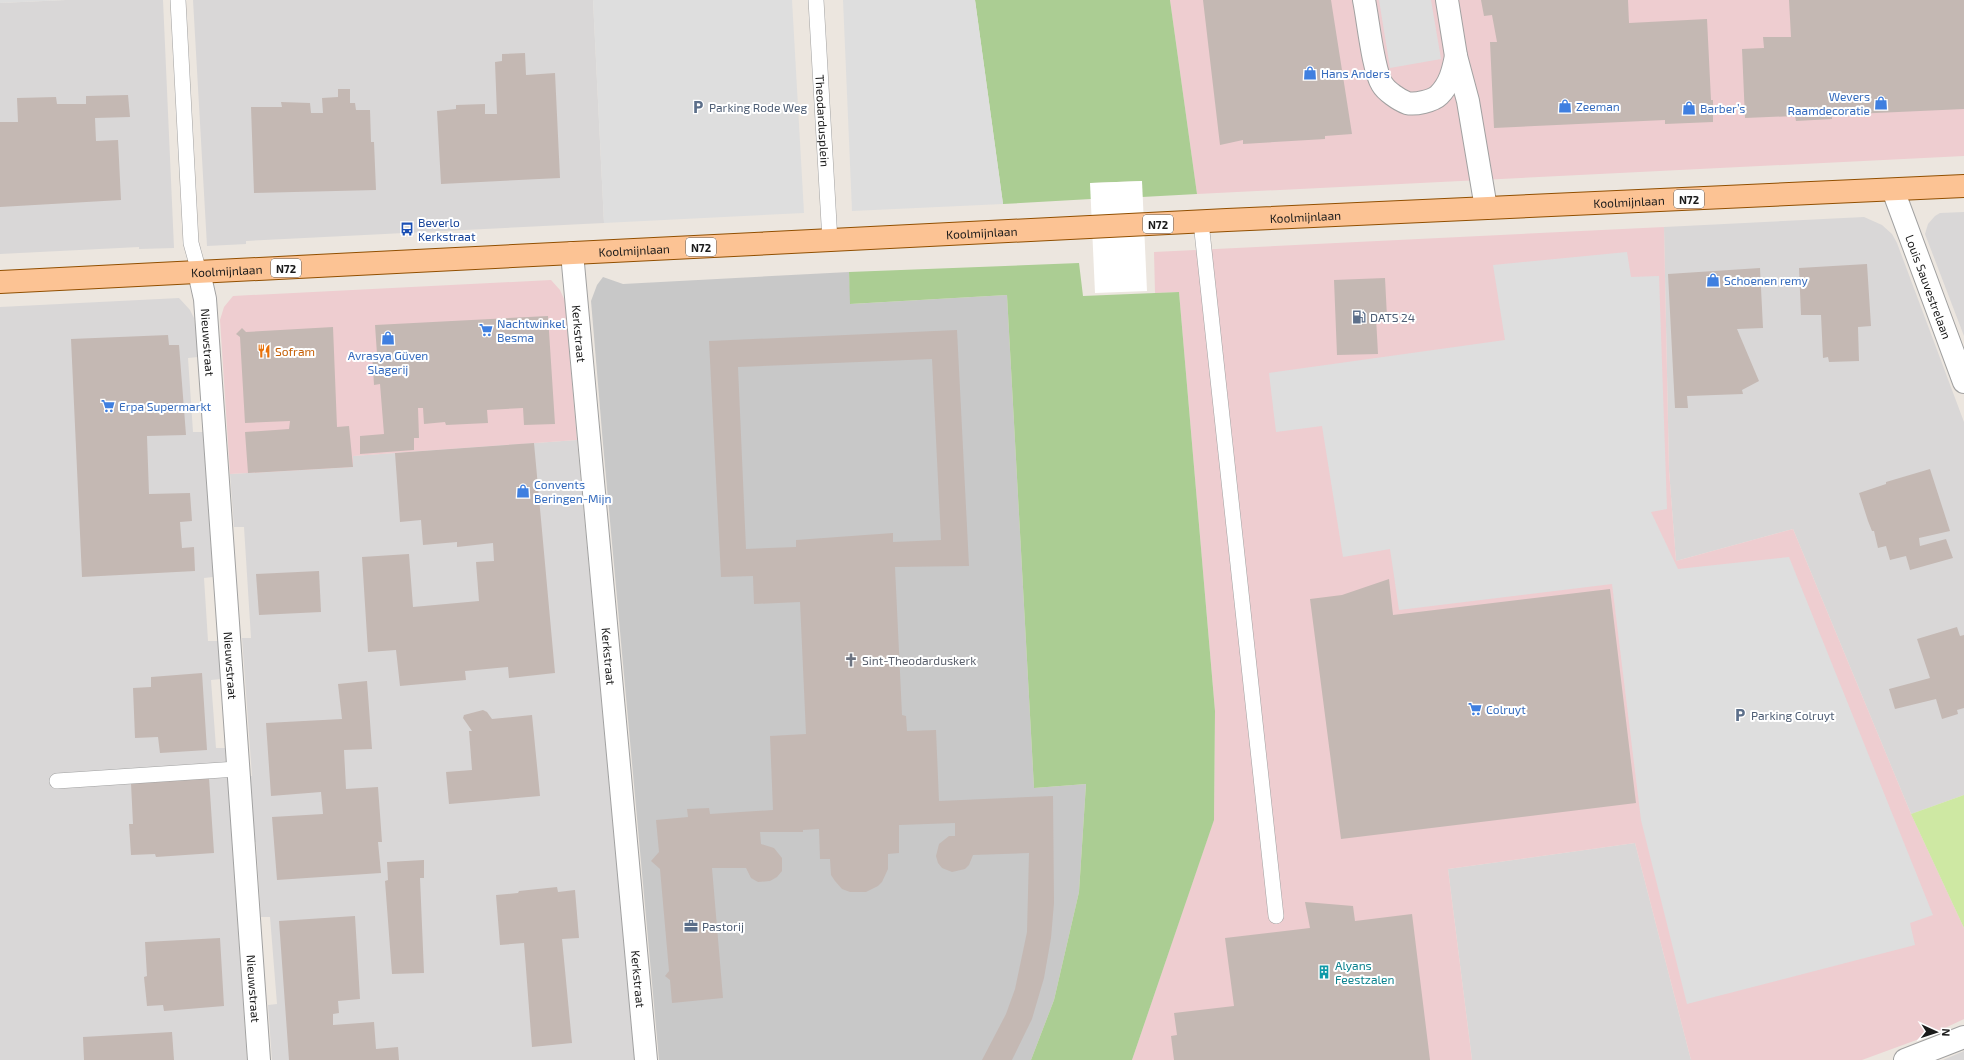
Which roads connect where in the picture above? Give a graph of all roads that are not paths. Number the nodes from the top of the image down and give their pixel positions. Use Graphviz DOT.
graph roads {
  1 [pos="178,0"];
  2 [pos="816,0"];
  3 [pos="1364,0"];
  4 [pos="1447,0"];
  5 [pos="1456,56"];
  6 [pos="1964,186"];
  7 [pos="1893,190"];
  8 [pos="1486,208"];
  9 [pos="1201,222"];
  10 [pos="830,241"];
  11 [pos="572,253"];
  12 [pos="199,272"];
  13 [pos="0,282"];
  14 [pos="1964,382"];
  15 [pos="237,769"];
  16 [pos="57,781"];
  17 [pos="1276,916"];
  18 [pos="1964,1037"];
  19 [pos="258,1060"];
  20 [pos="646,1060"];
  21 [pos="1904,1060"];
  1 -- 12 [label="lane"];
  2 -- 10 [label="lane, Theodardusplein"];
  3 -- 5 [label="street"];
  4 -- 5 [label="street"];
  5 -- 8 [label="street"];
  6 -- 7 [label="main road, Koolmijnlaan / N72"];
  7 -- 8 [label="main road, Koolmijnlaan / N72"];
  7 -- 14 [label="street, Louis Sauvestrelaan"];
  8 -- 9 [label="main road, Koolmijnlaan / N72"];
  9 -- 10 [label="main road, Koolmijnlaan / N72"];
  9 -- 17 [label="lane"];
  10 -- 11 [label="main road, Koolmijnlaan / N72"];
  11 -- 12 [label="main road, Koolmijnlaan / N72"];
  11 -- 20 [label="street, Kerkstraat"];
  12 -- 13 [label="main road, Koolmijnlaan / N72"];
  12 -- 15 [label="street, Nieuwstraat"];
  15 -- 16 [label="lane"];
  15 -- 19 [label="street, Nieuwstraat"];
  18 -- 21 [label="street"];
}
